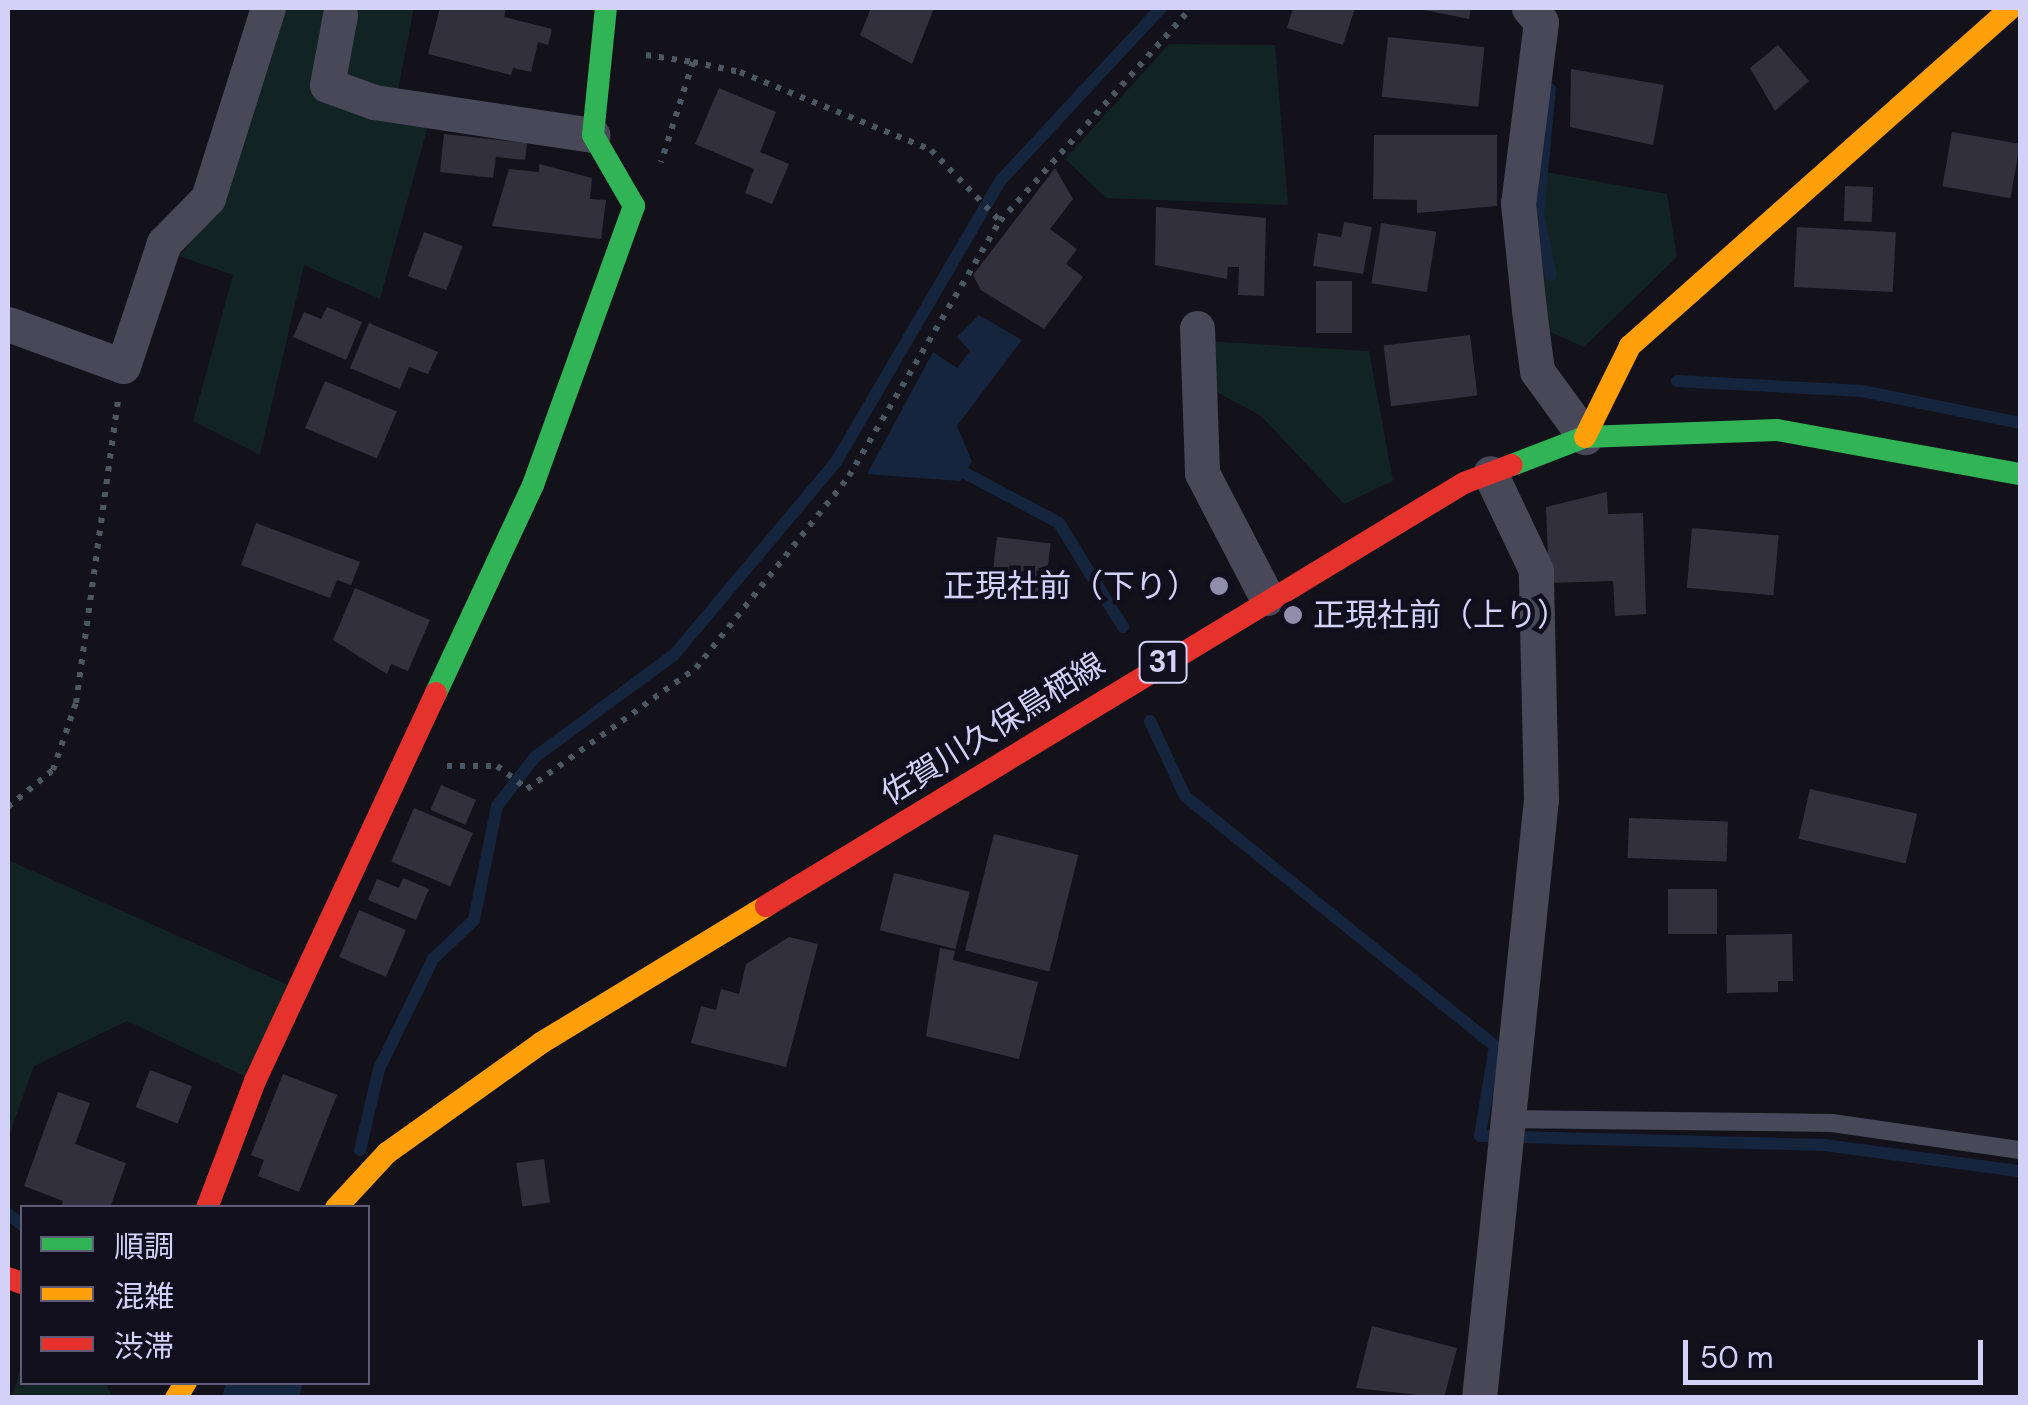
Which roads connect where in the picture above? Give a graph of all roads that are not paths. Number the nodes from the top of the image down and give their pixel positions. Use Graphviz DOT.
graph roads {
  1 [pos="268,8"];
  2 [pos="606,8"];
  3 [pos="2010,8"];
  4 [pos="1547,12"];
  5 [pos="340,15"];
  6 [pos="593,135"];
  7 [pos="8,324"];
  8 [pos="1197,328"];
  9 [pos="1585,437"];
  10 [pos="1490,473"];
  11 [pos="2020,474"];
  12 [pos="1267,598"];
  13 [pos="1509,1119"];
  14 [pos="2020,1150"];
  15 [pos="208,1205"];
  16 [pos="339,1205"];
  17 [pos="1479,1398"];
  1 -- 7 [label="street"];
  2 -- 6 [label="street"];
  3 -- 9 [label="street"];
  4 -- 9 [label="street"];
  5 -- 6 [label="street"];
  6 -- 15 [label="street"];
  8 -- 12 [label="street"];
  9 -- 10 [label="street, 佐賀川久保鳥栖線 / 31"];
  9 -- 11 [label="street, 佐賀川久保鳥栖線 / 31"];
  10 -- 12 [label="street, 佐賀川久保鳥栖線 / 31"];
  10 -- 13 [label="street"];
  12 -- 16 [label="street, 佐賀川久保鳥栖線 / 31"];
  13 -- 14 [label="lane"];
  13 -- 17 [label="street"];
}
